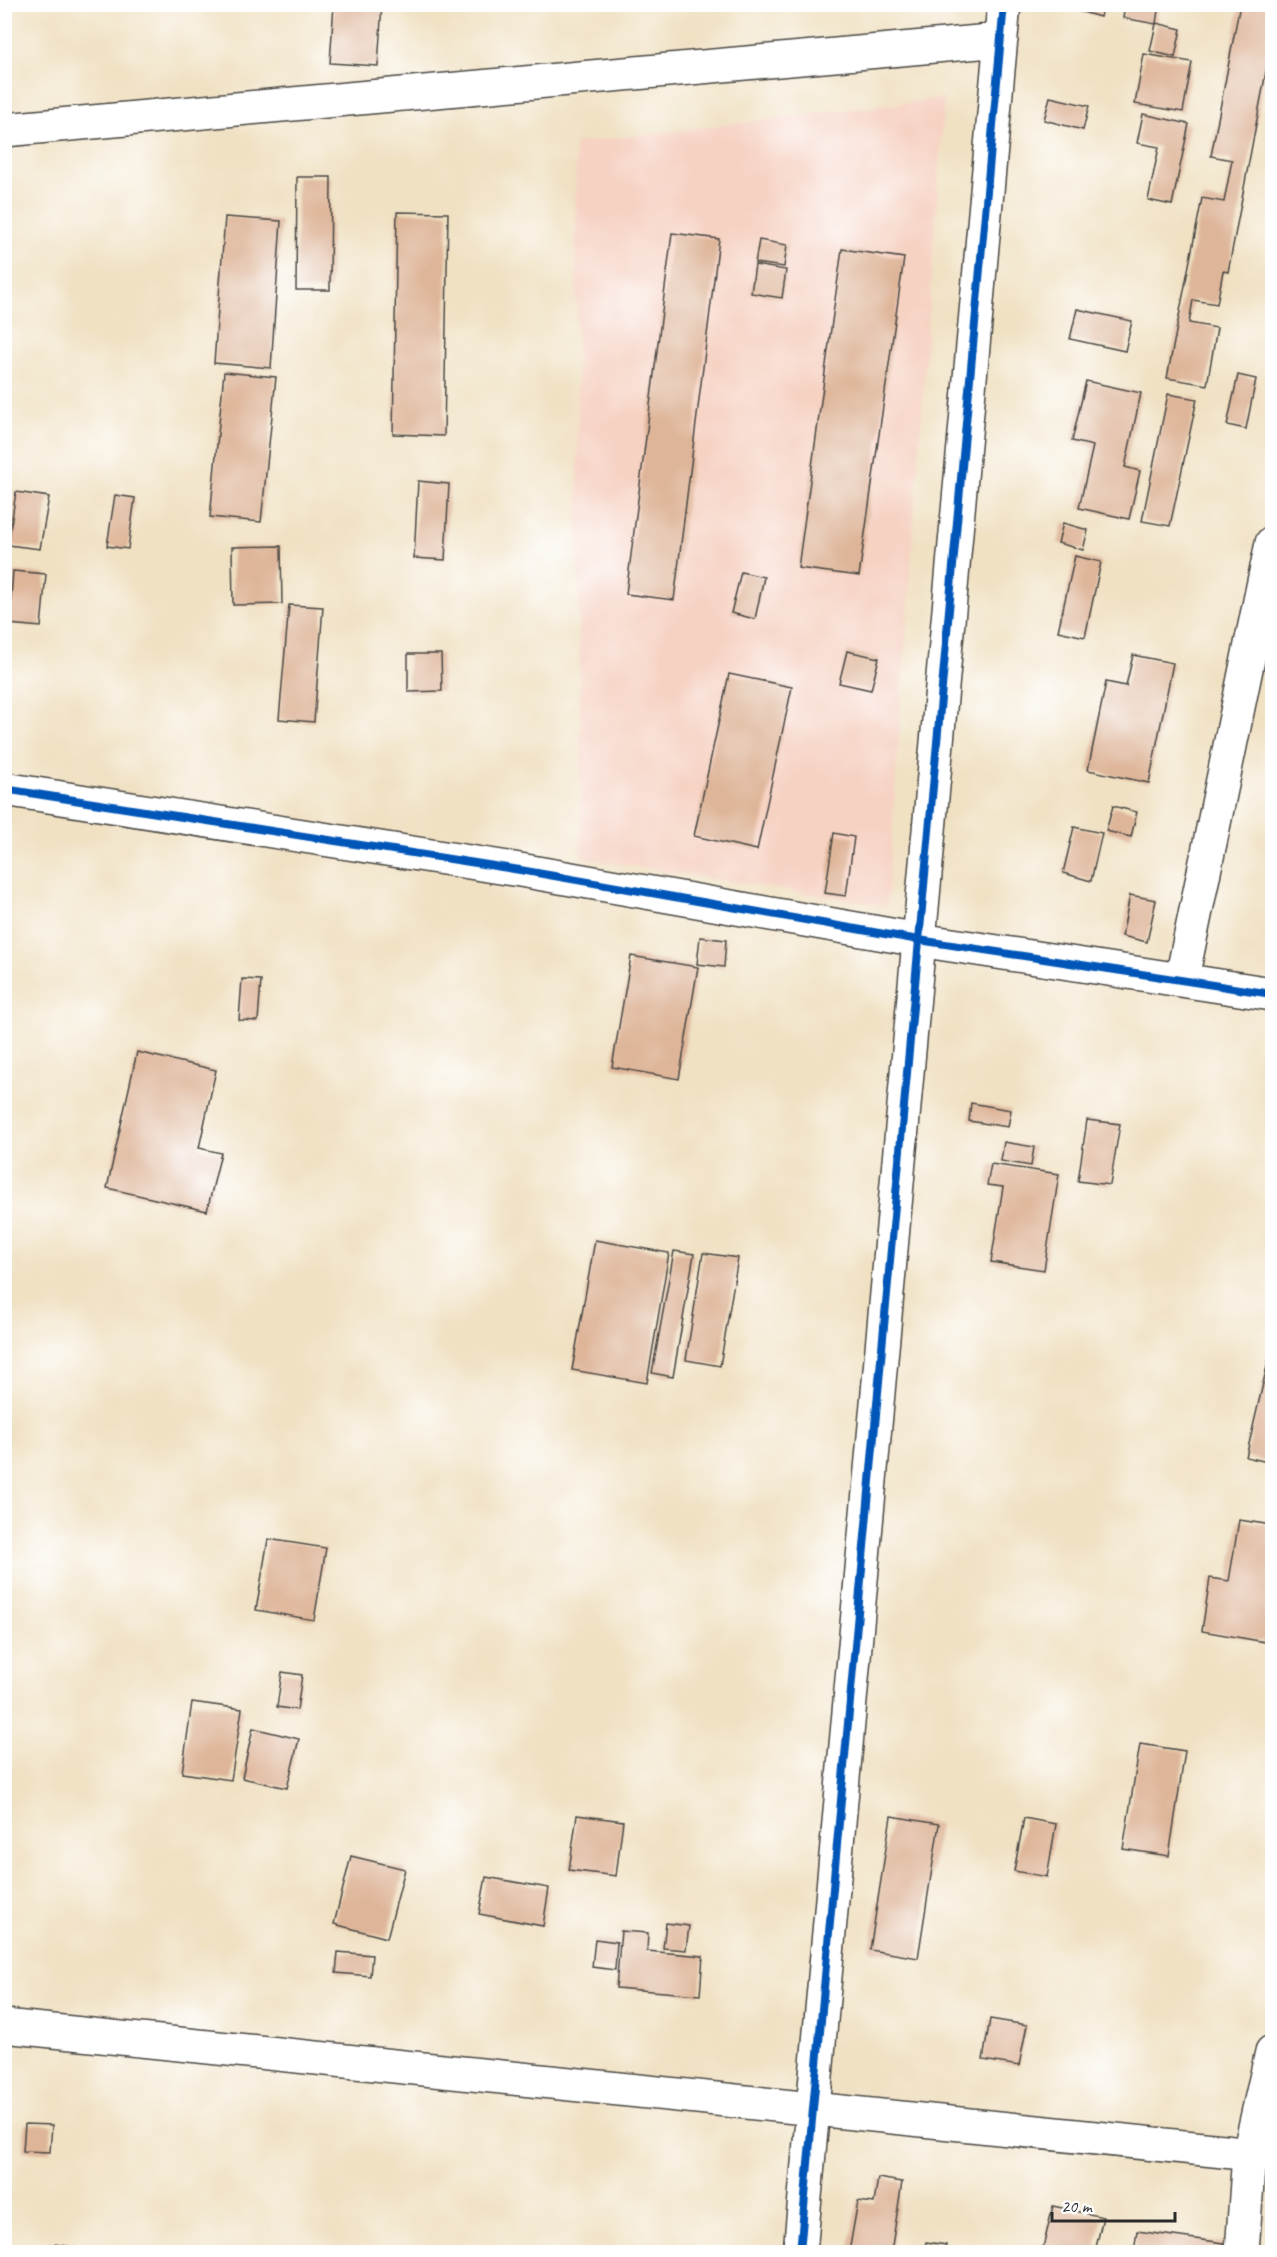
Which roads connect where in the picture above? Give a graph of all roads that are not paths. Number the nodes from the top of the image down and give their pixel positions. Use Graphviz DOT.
graph roads {
  1 [pos="1004,4"];
  2 [pos="1001,40"];
  3 [pos="4,130"];
  4 [pos="1272,543"];
  5 [pos="4,789"];
  6 [pos="919,940"];
  7 [pos="1182,978"];
  8 [pos="1272,993"];
  9 [pos="4,2026"];
  10 [pos="1272,2052"];
  11 [pos="813,2107"];
  12 [pos="1261,2155"];
  13 [pos="800,2253"];
  14 [pos="1242,2253"];
  1 -- 2 [label="street"];
  2 -- 3 [label="street"];
  2 -- 6 [label="street"];
  4 -- 7 [label="street"];
  5 -- 6 [label="street"];
  6 -- 7 [label="street"];
  6 -- 11 [label="street"];
  7 -- 8 [label="street"];
  9 -- 11 [label="street"];
  10 -- 12 [label="street"];
  11 -- 12 [label="street"];
  11 -- 13 [label="street"];
  12 -- 14 [label="street"];
}
